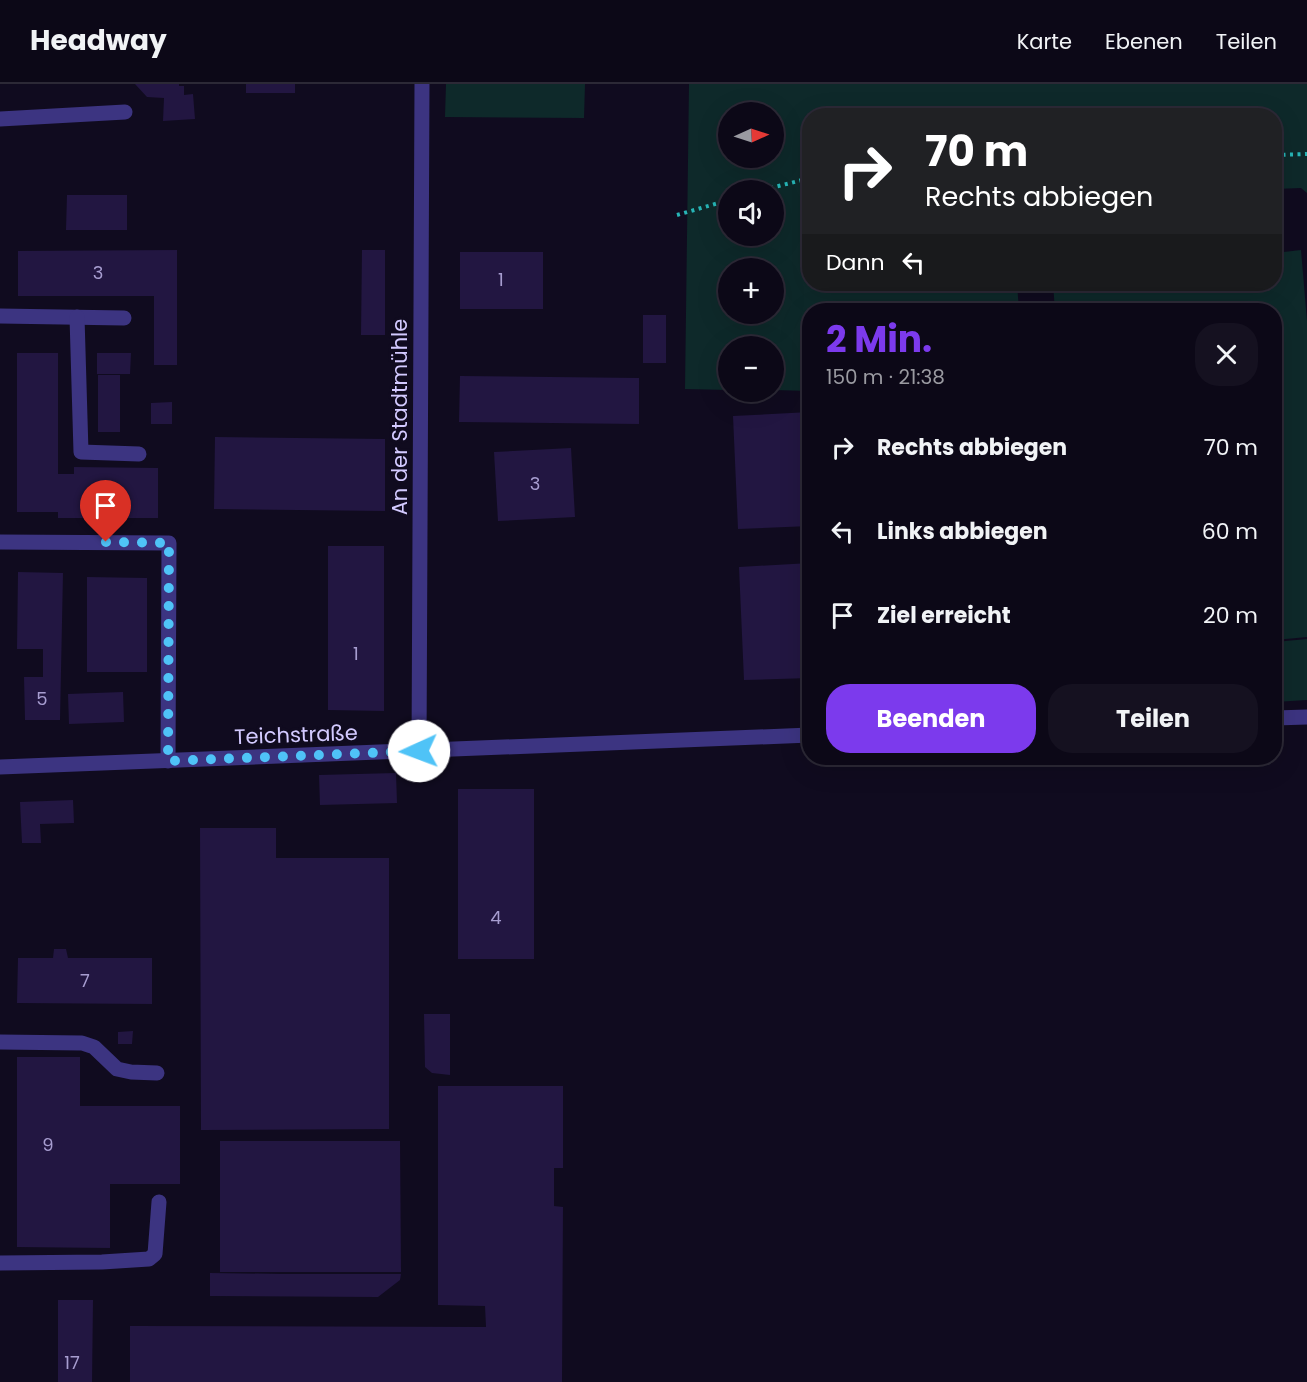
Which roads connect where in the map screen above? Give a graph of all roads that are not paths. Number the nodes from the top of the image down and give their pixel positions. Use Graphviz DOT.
graph roads {
  1 [pos="422,84"];
  2 [pos="125,112"];
  3 [pos="0,118"];
  4 [pos="0,316"];
  5 [pos="77,317"];
  6 [pos="124,318"];
  7 [pos="139,454"];
  8 [pos="0,542"];
  9 [pos="1307,717"];
  10 [pos="1282,718"];
  11 [pos="802,735"];
  12 [pos="419,751"];
  13 [pos="168,761"];
  14 [pos="0,767"];
  15 [pos="0,1042"];
  16 [pos="157,1073"];
  17 [pos="159,1202"];
  18 [pos="0,1263"];
  1 -- 12 [label="street, An der Stadtmühle"];
  2 -- 3 [label="street"];
  4 -- 5 [label="street"];
  5 -- 6 [label="street"];
  5 -- 7 [label="street"];
  8 -- 13 [label="street"];
  9 -- 10 [label="street"];
  11 -- 12 [label="street, Teichstraße"];
  12 -- 13 [label="street, Teichstraße"];
  13 -- 14 [label="street, Teichstraße"];
  15 -- 16 [label="street"];
  17 -- 18 [label="street"];
}
